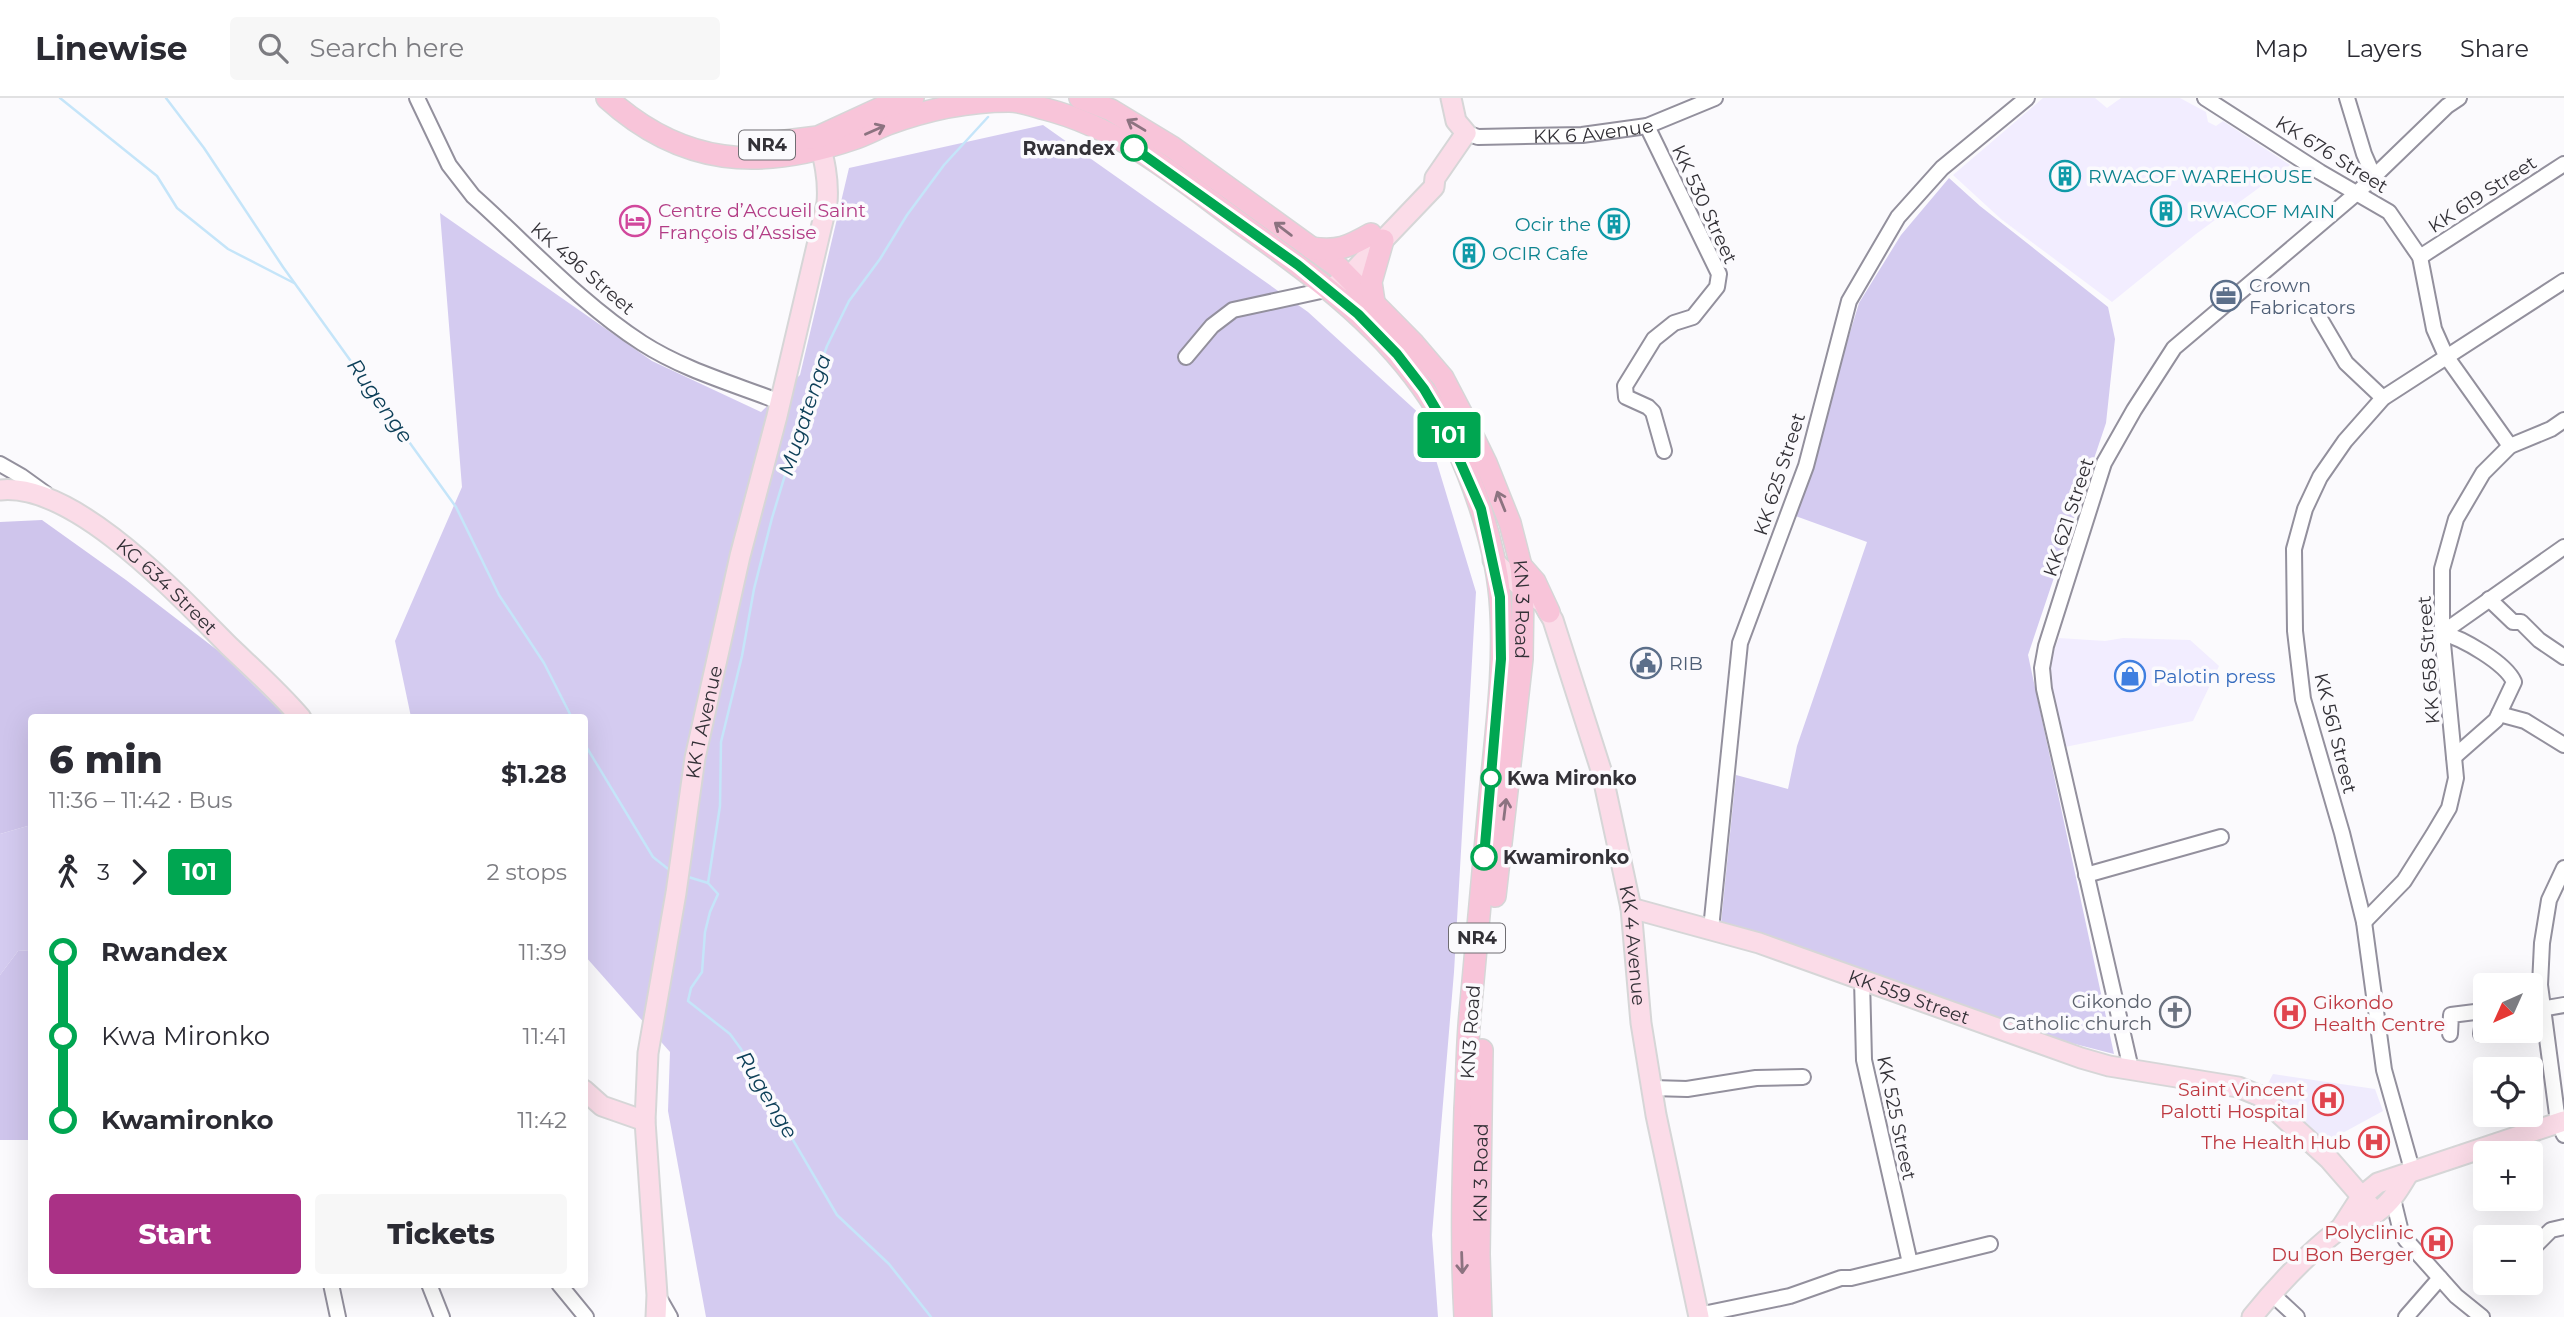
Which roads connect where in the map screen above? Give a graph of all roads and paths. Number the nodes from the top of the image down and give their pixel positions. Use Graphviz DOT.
graph roads {
  1 [pos="417,98"];
  2 [pos="607,98"];
  3 [pos="622,98"];
  4 [pos="913,98"];
  5 [pos="1080,98"];
  6 [pos="1451,98"];
  7 [pos="1715,98"];
  8 [pos="2027,98"];
  9 [pos="2205,98"];
  10 [pos="2347,98"];
  11 [pos="1010,99"];
  12 [pos="981,101"];
  13 [pos="2451,101"];
  14 [pos="2226,102"];
  15 [pos="1647,126"];
  16 [pos="1466,133"];
  17 [pos="820,143"];
  18 [pos="2564,164"];
  19 [pos="2374,177"];
  20 [pos="2358,192"];
  21 [pos="1377,237"];
  22 [pos="1308,247"];
  23 [pos="2420,257"];
  24 [pos="1343,272"];
  25 [pos="2564,281"];
  26 [pos="1324,285"];
  27 [pos="1374,302"];
  28 [pos="2319,317"];
  29 [pos="2446,356"];
  30 [pos="1186,357"];
  31 [pos="2383,398"];
  32 [pos="780,402"];
  33 [pos="2564,420"];
  34 [pos="2510,446"];
  35 [pos="1664,451"];
  36 [pos="0,464"];
  37 [pos="4,490"];
  38 [pos="55,501"];
  39 [pos="2564,547"];
  40 [pos="1493,560"];
  41 [pos="1521,566"];
  42 [pos="1523,589"];
  43 [pos="2489,599"];
  44 [pos="1546,607"];
  45 [pos="1524,615"];
  46 [pos="2442,633"];
  47 [pos="2564,657"];
  48 [pos="297,714"];
  49 [pos="2499,714"];
  50 [pos="2564,745"];
  51 [pos="2454,757"];
  52 [pos="2221,837"];
  53 [pos="2564,869"];
  54 [pos="2086,875"];
  55 [pos="1631,908"];
  56 [pos="2364,922"];
  57 [pos="1711,929"];
  58 [pos="2537,973"];
  59 [pos="1861,979"];
  60 [pos="2564,1006"];
  61 [pos="2543,1009"];
  62 [pos="2473,1012"];
  63 [pos="2543,1020"];
  64 [pos="2450,1034"];
  65 [pos="2131,1069"];
  66 [pos="1803,1077"];
  67 [pos="1652,1088"];
  68 [pos="588,1094"];
  69 [pos="645,1121"];
  70 [pos="2562,1126"];
  71 [pos="2329,1159"];
  72 [pos="2410,1173"];
  73 [pos="2378,1183"];
  74 [pos="2361,1197"];
  75 [pos="2393,1199"];
  76 [pos="2376,1213"];
  77 [pos="2564,1227"];
  78 [pos="2341,1228"];
  79 [pos="2401,1232"];
  80 [pos="2543,1238"];
  81 [pos="1990,1244"];
  82 [pos="1910,1263"];
  83 [pos="2440,1278"];
  84 [pos="332,1288"];
  85 [pos="431,1288"];
  86 [pos="562,1288"];
  87 [pos="2271,1293"];
  88 [pos="657,1295"];
  89 [pos="1698,1316"];
  90 [pos="338,1317"];
  91 [pos="442,1317"];
  92 [pos="586,1317"];
  93 [pos="656,1317"];
  94 [pos="670,1317"];
  95 [pos="1465,1317"];
  96 [pos="1481,1317"];
  97 [pos="2252,1317"];
  98 [pos="2297,1317"];
  99 [pos="2406,1317"];
  100 [pos="2482,1317"];
  1 -- 32 [label="street, KK 496 Street"];
  2 -- 17 [label="highway, NR4"];
  3 -- 17 [label="highway, NR4"];
  4 -- 17 [label="highway, NR4"];
  22 -- 5 [label="highway, KN 3 Road / NR4, one-way"];
  6 -- 16 [label="main road"];
  7 -- 15 [label="street, KK 6 Avenue"];
  8 -- 57 [label="street, KK 625 Street"];
  9 -- 14 [label="street, KK 676 Street"];
  10 -- 19 [label="street"];
  11 -- 12 [label="highway, NR4"];
  11 -- 26 [label="highway, KN3 Road / NR4"];
  17 -- 12 [label="highway, NR4, one-way"];
  13 -- 19 [label="street, KK 621 Street"];
  14 -- 20 [label="street, KK 676 Street"];
  15 -- 16 [label="street, KK 6 Avenue"];
  15 -- 35 [label="street, KK 530 Street"];
  16 -- 21 [label="main road"];
  17 -- 32 [label="main road, KK 1 Avenue"];
  18 -- 23 [label="street, KK 619 Street"];
  19 -- 20 [label="street, KK 621 Street"];
  20 -- 23 [label="street, KK 676 Street"];
  20 -- 54 [label="street, KK 621 Street"];
  21 -- 22 [label="highway"];
  21 -- 24 [label="main road"];
  21 -- 27 [label="highway"];
  22 -- 24 [label="highway, KN 3 Road / NR4"];
  23 -- 29 [label="street, KK 676 Street"];
  24 -- 26 [label="main road"];
  24 -- 27 [label="highway, KN 3 Road / NR4"];
  25 -- 29 [label="street, KK 561 Street"];
  26 -- 30 [label="street"];
  26 -- 40 [label="highway, KN3 Road / NR4"];
  41 -- 27 [label="highway, KN 3 Road / NR4, one-way"];
  28 -- 31 [label="street"];
  29 -- 31 [label="street, KK 561 Street"];
  29 -- 34 [label="street, KK 676 Street"];
  31 -- 56 [label="street, KK 561 Street"];
  32 -- 69 [label="main road, KK 1 Avenue"];
  33 -- 34 [label="street, KK 658 Street"];
  34 -- 46 [label="street, KK 658 Street"];
  36 -- 38 [label="street"];
  37 -- 38 [label="main road, KG 634 Street"];
  38 -- 48 [label="main road, KG 634 Street"];
  39 -- 43 [label="street"];
  40 -- 42 [label="main road"];
  40 -- 95 [label="highway, KN3 Road / NR4, one-way"];
  41 -- 42 [label="highway, KN 3 Road / NR4"];
  41 -- 44 [label="highway"];
  42 -- 44 [label="main road"];
  42 -- 45 [label="highway, KN 3 Road / NR4"];
  43 -- 46 [label="street"];
  43 -- 47 [label="street"];
  44 -- 45 [label="highway"];
  44 -- 55 [label="main road, KK 4 Avenue"];
  96 -- 45 [label="highway, KN 3 Road / NR4, one-way"];
  46 -- 49 [label="street"];
  46 -- 51 [label="street, KK 658 Street"];
  49 -- 50 [label="street"];
  49 -- 51 [label="street"];
  51 -- 56 [label="street, KK 658 Street"];
  52 -- 54 [label="street"];
  53 -- 58 [label="street"];
  54 -- 65 [label="street, KK 621 Street"];
  55 -- 57 [label="main road, KK 559 Street"];
  55 -- 67 [label="main road, KK 4 Avenue"];
  56 -- 72 [label="street, KK 561 Street"];
  57 -- 59 [label="main road, KK 559 Street"];
  59 -- 65 [label="main road, KK 559 Street"];
  59 -- 82 [label="street, KK 525 Street"];
  60 -- 61 [label="street"];
  62 -- 64 [label="street"];
  63 -- 70 [label="street"];
  65 -- 71 [label="main road, KK 559 Street"];
  66 -- 67 [label="street"];
  67 -- 89 [label="main road, KK 4 Avenue"];
  68 -- 69 [label="main road"];
  69 -- 88 [label="main road, KK 1 Avenue"];
  70 -- 72 [label="main road"];
  71 -- 73 [label="main road, KK 559 Street"];
  71 -- 74 [label="main road, KK 559 Street"];
  72 -- 73 [label="main road"];
  72 -- 75 [label="main road"];
  73 -- 74 [label="main road"];
  73 -- 75 [label="main road, KK 559 Street"];
  74 -- 76 [label="main road, KK 559 Street"];
  74 -- 78 [label="main road"];
  75 -- 76 [label="main road"];
  75 -- 79 [label="street"];
  76 -- 78 [label="main road"];
  76 -- 79 [label="street"];
  77 -- 80 [label="street"];
  78 -- 87 [label="main road"];
  79 -- 83 [label="street"];
  81 -- 82 [label="street"];
  82 -- 89 [label="street"];
  83 -- 99 [label="street"];
  83 -- 100 [label="street"];
  84 -- 90 [label="street"];
  85 -- 91 [label="street"];
  86 -- 92 [label="street"];
  87 -- 97 [label="main road"];
  87 -- 98 [label="street"];
  88 -- 93 [label="main road, KK 1 Avenue"];
  88 -- 94 [label="street"];
}
